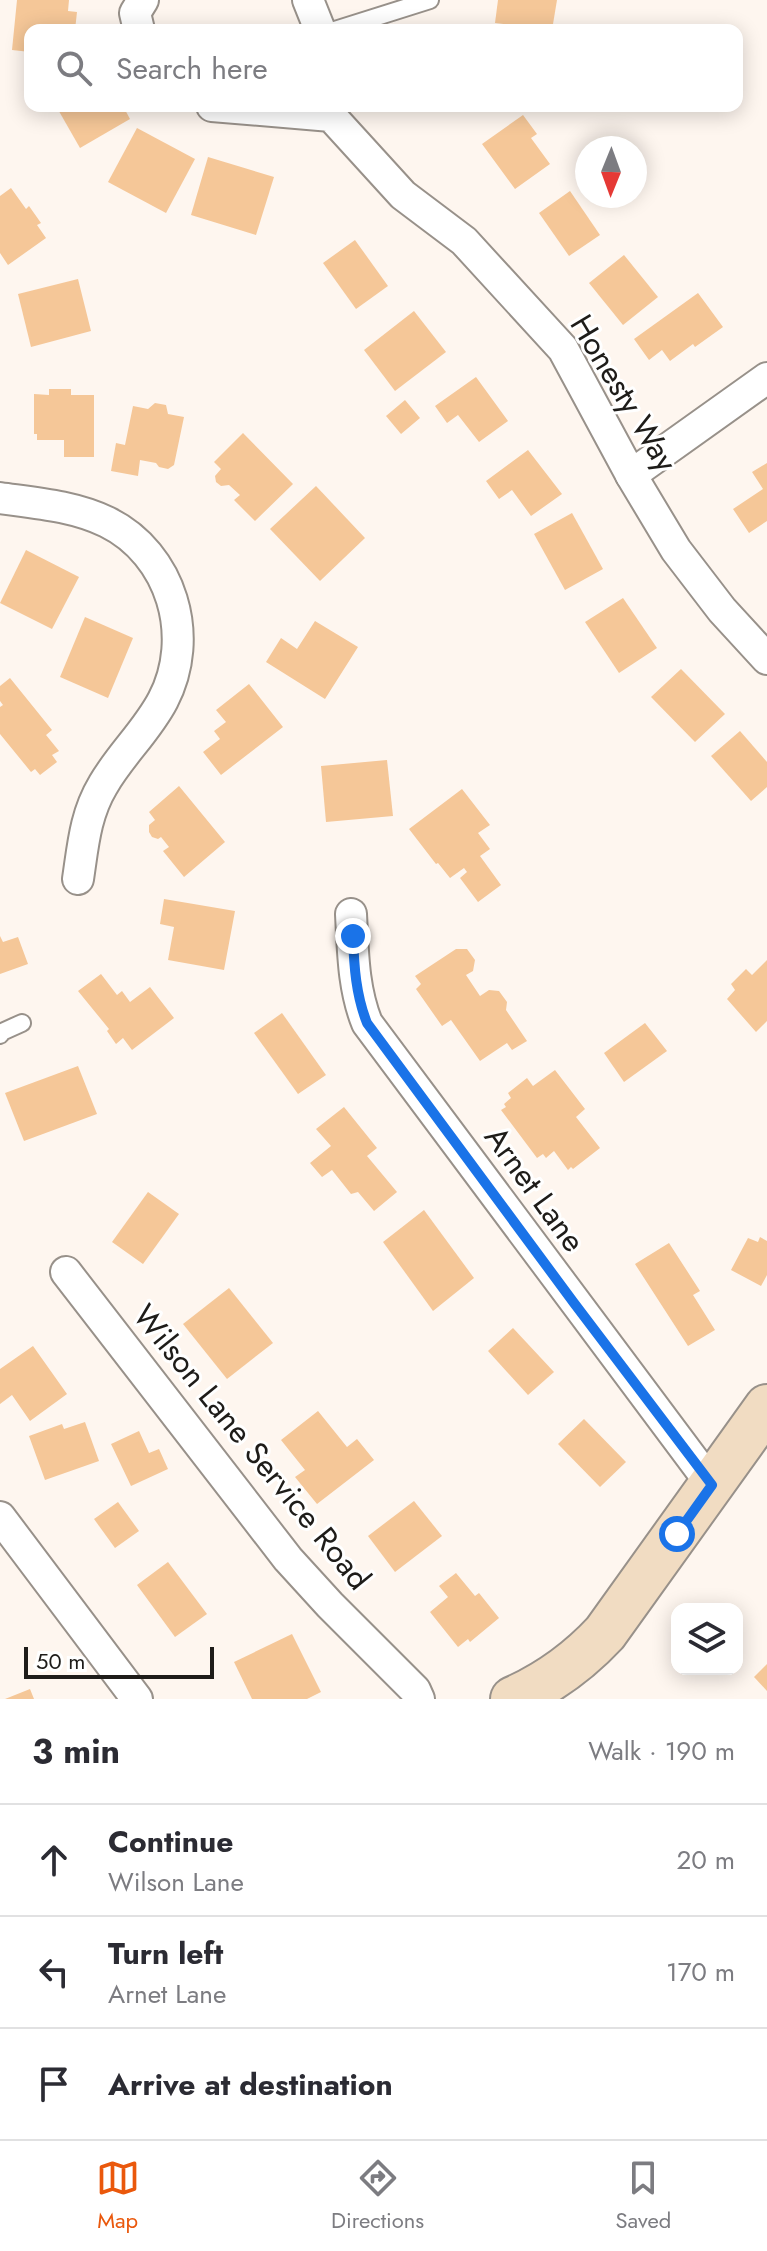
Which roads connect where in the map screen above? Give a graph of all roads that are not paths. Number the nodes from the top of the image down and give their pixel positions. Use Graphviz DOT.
graph roads {
  1 [pos="143,0"];
  2 [pos="308,0"];
  3 [pos="430,0"];
  4 [pos="138,24"];
  5 [pos="318,24"];
  6 [pos="354,24"];
  7 [pos="332,112"];
  8 [pos="767,378"];
  9 [pos="631,475"];
  10 [pos="0,498"];
  11 [pos="767,659"];
  12 [pos="78,879"];
  13 [pos="351,914"];
  14 [pos="22,1023"];
  15 [pos="0,1035"];
  16 [pos="66,1272"];
  17 [pos="767,1407"];
  18 [pos="712,1485"];
  19 [pos="0,1517"];
  20 [pos="137,1699"];
  21 [pos="419,1699"];
  22 [pos="513,1699"];
  1 -- 4 [label="street"];
  2 -- 5 [label="street"];
  3 -- 6 [label="lane"];
  7 -- 9 [label="street, Honesty Way"];
  8 -- 9 [label="street"];
  9 -- 11 [label="street, Honesty Way"];
  10 -- 12 [label="street"];
  13 -- 18 [label="street, Arnet Lane"];
  14 -- 15 [label="lane"];
  16 -- 21 [label="street, Wilson Lane Service Road"];
  17 -- 18 [label="main road"];
  18 -- 22 [label="main road"];
  19 -- 20 [label="street"];
}
